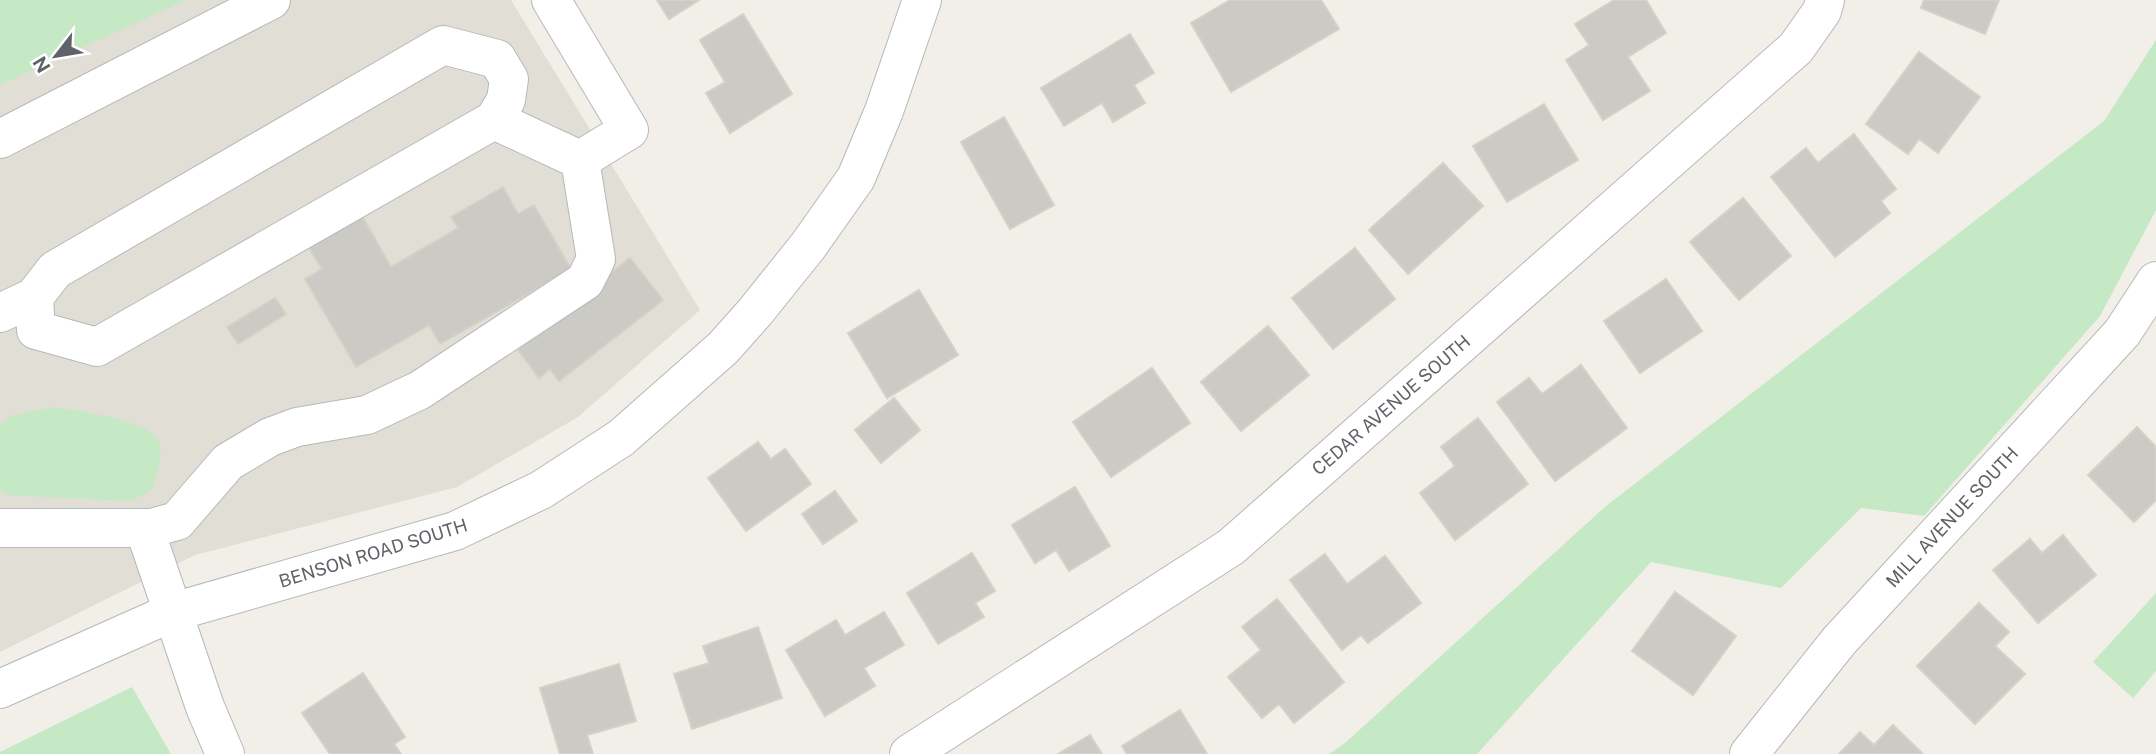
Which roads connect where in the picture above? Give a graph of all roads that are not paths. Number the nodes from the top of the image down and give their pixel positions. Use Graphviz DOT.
graph roads {
  1 [pos="271,0"];
  2 [pos="551,0"];
  3 [pos="922,0"];
  4 [pos="1825,0"];
  5 [pos="494,120"];
  6 [pos="0,139"];
  7 [pos="580,160"];
  8 [pos="2156,281"];
  9 [pos="34,297"];
  10 [pos="0,313"];
  11 [pos="0,527"];
  12 [pos="151,528"];
  13 [pos="173,612"];
  14 [pos="0,689"];
  15 [pos="225,754"];
  16 [pos="909,754"];
  17 [pos="1749,754"];
  1 -- 6 [label="street"];
  2 -- 7 [label="street"];
  3 -- 13 [label="street, BENSON ROAD SOUTH"];
  4 -- 16 [label="street, CEDAR AVENUE SOUTH"];
  5 -- 7 [label="street"];
  5 -- 9 [label="street"];
  5 -- 9 [label="street"];
  7 -- 12 [label="street"];
  8 -- 17 [label="street, MILL AVENUE SOUTH"];
  9 -- 10 [label="street"];
  11 -- 12 [label="street"];
  12 -- 13 [label="street"];
  13 -- 14 [label="street, BENSON ROAD SOUTH"];
  13 -- 15 [label="street"];
}
